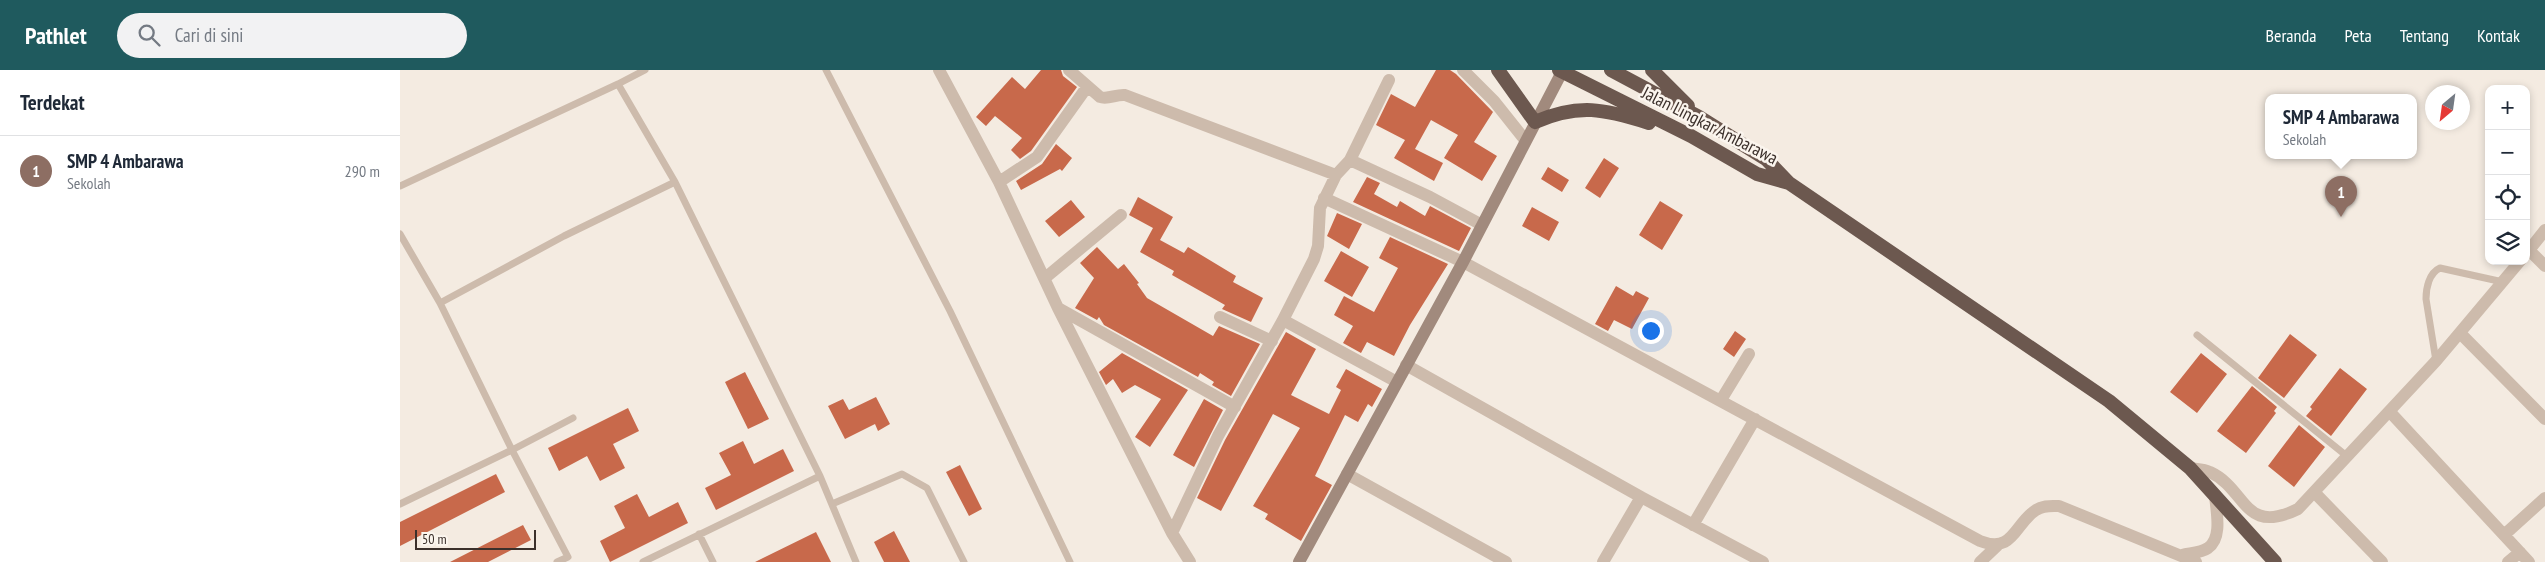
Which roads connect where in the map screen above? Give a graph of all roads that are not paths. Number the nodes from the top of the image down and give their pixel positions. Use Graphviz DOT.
graph roads {
  1 [pos="645,70"];
  2 [pos="826,70"];
  3 [pos="939,70"];
  4 [pos="1069,70"];
  5 [pos="1463,70"];
  6 [pos="1498,70"];
  7 [pos="1561,70"];
  8 [pos="1611,70"];
  9 [pos="1652,70"];
  10 [pos="1390,80"];
  11 [pos="618,84"];
  12 [pos="1087,87"];
  13 [pos="1699,117"];
  14 [pos="1534,122"];
  15 [pos="1691,136"];
  16 [pos="1525,140"];
  17 [pos="1350,160"];
  18 [pos="1336,175"];
  19 [pos="675,182"];
  20 [pos="1000,182"];
  21 [pos="1789,183"];
  22 [pos="400,186"];
  23 [pos="1324,198"];
  24 [pos="1121,214"];
  25 [pos="1482,225"];
  26 [pos="2545,230"];
  27 [pos="400,234"];
  28 [pos="2530,249"];
  29 [pos="2530,254"];
  30 [pos="1463,262"];
  31 [pos="2517,265"];
  32 [pos="2545,266"];
  33 [pos="1045,278"];
  34 [pos="2503,282"];
  35 [pos="440,303"];
  36 [pos="1058,308"];
  37 [pos="1220,316"];
  38 [pos="1283,320"];
  39 [pos="2460,333"];
  40 [pos="2197,335"];
  41 [pos="1272,341"];
  42 [pos="1749,354"];
  43 [pos="2436,361"];
  44 [pos="1406,365"];
  45 [pos="1397,382"];
  46 [pos="1721,400"];
  47 [pos="1235,407"];
  48 [pos="2390,412"];
  49 [pos="573,418"];
  50 [pos="2545,419"];
  51 [pos="1755,420"];
  52 [pos="512,450"];
  53 [pos="2348,457"];
  54 [pos="2190,468"];
  55 [pos="1347,474"];
  56 [pos="820,476"];
  57 [pos="2314,492"];
  58 [pos="2215,495"];
  59 [pos="1642,497"];
  60 [pos="2545,498"];
  61 [pos="400,504"];
  62 [pos="832,504"];
  63 [pos="1693,525"];
  64 [pos="1172,533"];
  65 [pos="699,534"];
  66 [pos="2504,535"];
  67 [pos="1998,545"];
  68 [pos="2520,552"];
  69 [pos="2182,555"];
  70 [pos="569,559"];
  71 [pos="557,562"];
  72 [pos="643,562"];
  73 [pos="713,562"];
  74 [pos="856,562"];
  75 [pos="964,562"];
  76 [pos="1070,562"];
  77 [pos="1190,562"];
  78 [pos="1299,562"];
  79 [pos="1506,562"];
  80 [pos="1603,562"];
  81 [pos="1763,562"];
  82 [pos="1980,562"];
  83 [pos="2196,562"];
  84 [pos="2275,562"];
  85 [pos="2382,562"];
  86 [pos="2508,562"];
  87 [pos="2529,562"];
  1 -- 11 [label="lane"];
  2 -- 76 [label="lane"];
  3 -- 20 [label="street"];
  4 -- 12 [label="street"];
  5 -- 16 [label="street"];
  6 -- 14 [label="highway"];
  7 -- 14 [label="main road"];
  7 -- 15 [label="highway, Jalan Lingkar Ambarawa"];
  8 -- 13 [label="highway, Jalan Lingkar Ambarawa"];
  9 -- 13 [label="highway"];
  10 -- 17 [label="street"];
  11 -- 19 [label="lane"];
  11 -- 22 [label="lane"];
  12 -- 18 [label="street"];
  12 -- 20 [label="street"];
  13 -- 21 [label="highway, Jalan Lingkar Ambarawa"];
  14 -- 15 [label="highway"];
  14 -- 16 [label="main road"];
  15 -- 21 [label="highway, Jalan Lingkar Ambarawa"];
  16 -- 25 [label="main road"];
  17 -- 18 [label="street"];
  17 -- 25 [label="street"];
  18 -- 23 [label="street"];
  19 -- 35 [label="lane"];
  19 -- 56 [label="lane"];
  20 -- 33 [label="street"];
  21 -- 54 [label="highway"];
  23 -- 30 [label="street"];
  23 -- 38 [label="street"];
  24 -- 33 [label="street"];
  25 -- 30 [label="main road"];
  26 -- 28 [label="street"];
  27 -- 35 [label="lane"];
  29 -- 32 [label="street"];
  30 -- 44 [label="main road"];
  30 -- 46 [label="street"];
  31 -- 34 [label="street"];
  33 -- 36 [label="street"];
  34 -- 39 [label="street"];
  34 -- 43 [label="lane"];
  35 -- 52 [label="lane"];
  36 -- 47 [label="street"];
  36 -- 64 [label="street"];
  37 -- 41 [label="street"];
  38 -- 41 [label="street"];
  38 -- 45 [label="street"];
  39 -- 43 [label="street"];
  39 -- 50 [label="street"];
  40 -- 53 [label="lane"];
  41 -- 47 [label="street"];
  42 -- 46 [label="street"];
  43 -- 48 [label="street"];
  44 -- 45 [label="main road"];
  44 -- 59 [label="street"];
  45 -- 55 [label="main road"];
  46 -- 51 [label="street"];
  47 -- 64 [label="street"];
  48 -- 53 [label="street"];
  48 -- 66 [label="street"];
  49 -- 52 [label="lane"];
  51 -- 63 [label="street"];
  51 -- 67 [label="street"];
  52 -- 61 [label="lane"];
  52 -- 70 [label="lane"];
  53 -- 57 [label="street"];
  54 -- 57 [label="street"];
  54 -- 58 [label="highway"];
  55 -- 78 [label="main road"];
  55 -- 79 [label="street"];
  56 -- 62 [label="lane"];
  56 -- 65 [label="lane"];
  57 -- 85 [label="street"];
  58 -- 69 [label="street"];
  58 -- 84 [label="highway"];
  59 -- 63 [label="street"];
  59 -- 80 [label="street"];
  60 -- 66 [label="street"];
  62 -- 74 [label="lane"];
  62 -- 75 [label="lane"];
  63 -- 81 [label="street"];
  64 -- 77 [label="street"];
  65 -- 72 [label="lane"];
  65 -- 73 [label="lane"];
  66 -- 68 [label="street"];
  67 -- 69 [label="street"];
  67 -- 82 [label="street"];
  68 -- 86 [label="street"];
  68 -- 87 [label="street"];
  69 -- 83 [label="street"];
  70 -- 71 [label="lane"];
}
